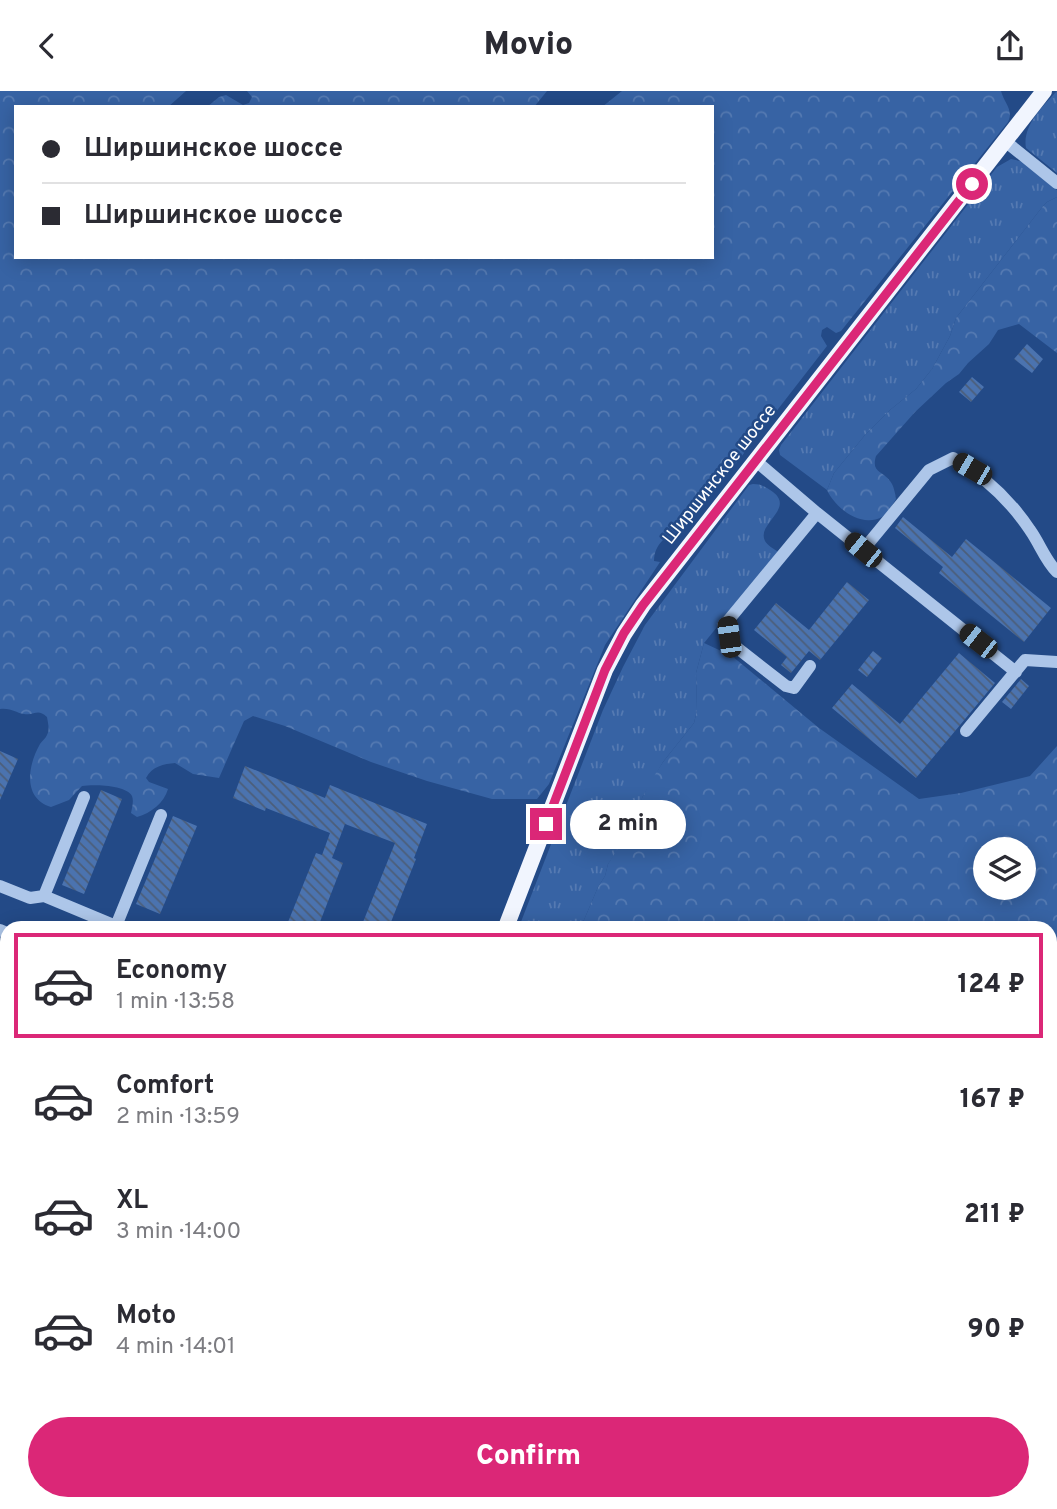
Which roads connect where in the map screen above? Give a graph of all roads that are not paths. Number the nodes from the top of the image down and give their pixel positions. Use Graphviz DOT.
graph roads {
  1 [pos="1044,91"];
  2 [pos="1005,141"];
  3 [pos="1057,183"];
  4 [pos="756,461"];
  5 [pos="817,513"];
  6 [pos="863,550"];
  7 [pos="1057,572"];
  8 [pos="1057,662"];
  9 [pos="810,666"];
  10 [pos="1016,672"];
  11 [pos="966,731"];
  12 [pos="84,797"];
  13 [pos="161,815"];
  14 [pos="0,886"];
  15 [pos="44,896"];
  16 [pos="104,921"];
  17 [pos="118,921"];
  18 [pos="508,921"];
  1 -- 2 [label="main road, Ширшинское шоссе"];
  2 -- 3 [label="lane"];
  2 -- 4 [label="main road, Ширшинское шоссе"];
  4 -- 5 [label="lane"];
  4 -- 18 [label="main road, Ширшинское шоссе"];
  5 -- 6 [label="lane"];
  5 -- 9 [label="lane"];
  6 -- 7 [label="lane"];
  6 -- 10 [label="lane"];
  8 -- 10 [label="lane"];
  10 -- 11 [label="lane"];
  12 -- 15 [label="lane"];
  13 -- 17 [label="lane"];
  14 -- 15 [label="lane"];
  15 -- 16 [label="lane"];
}
